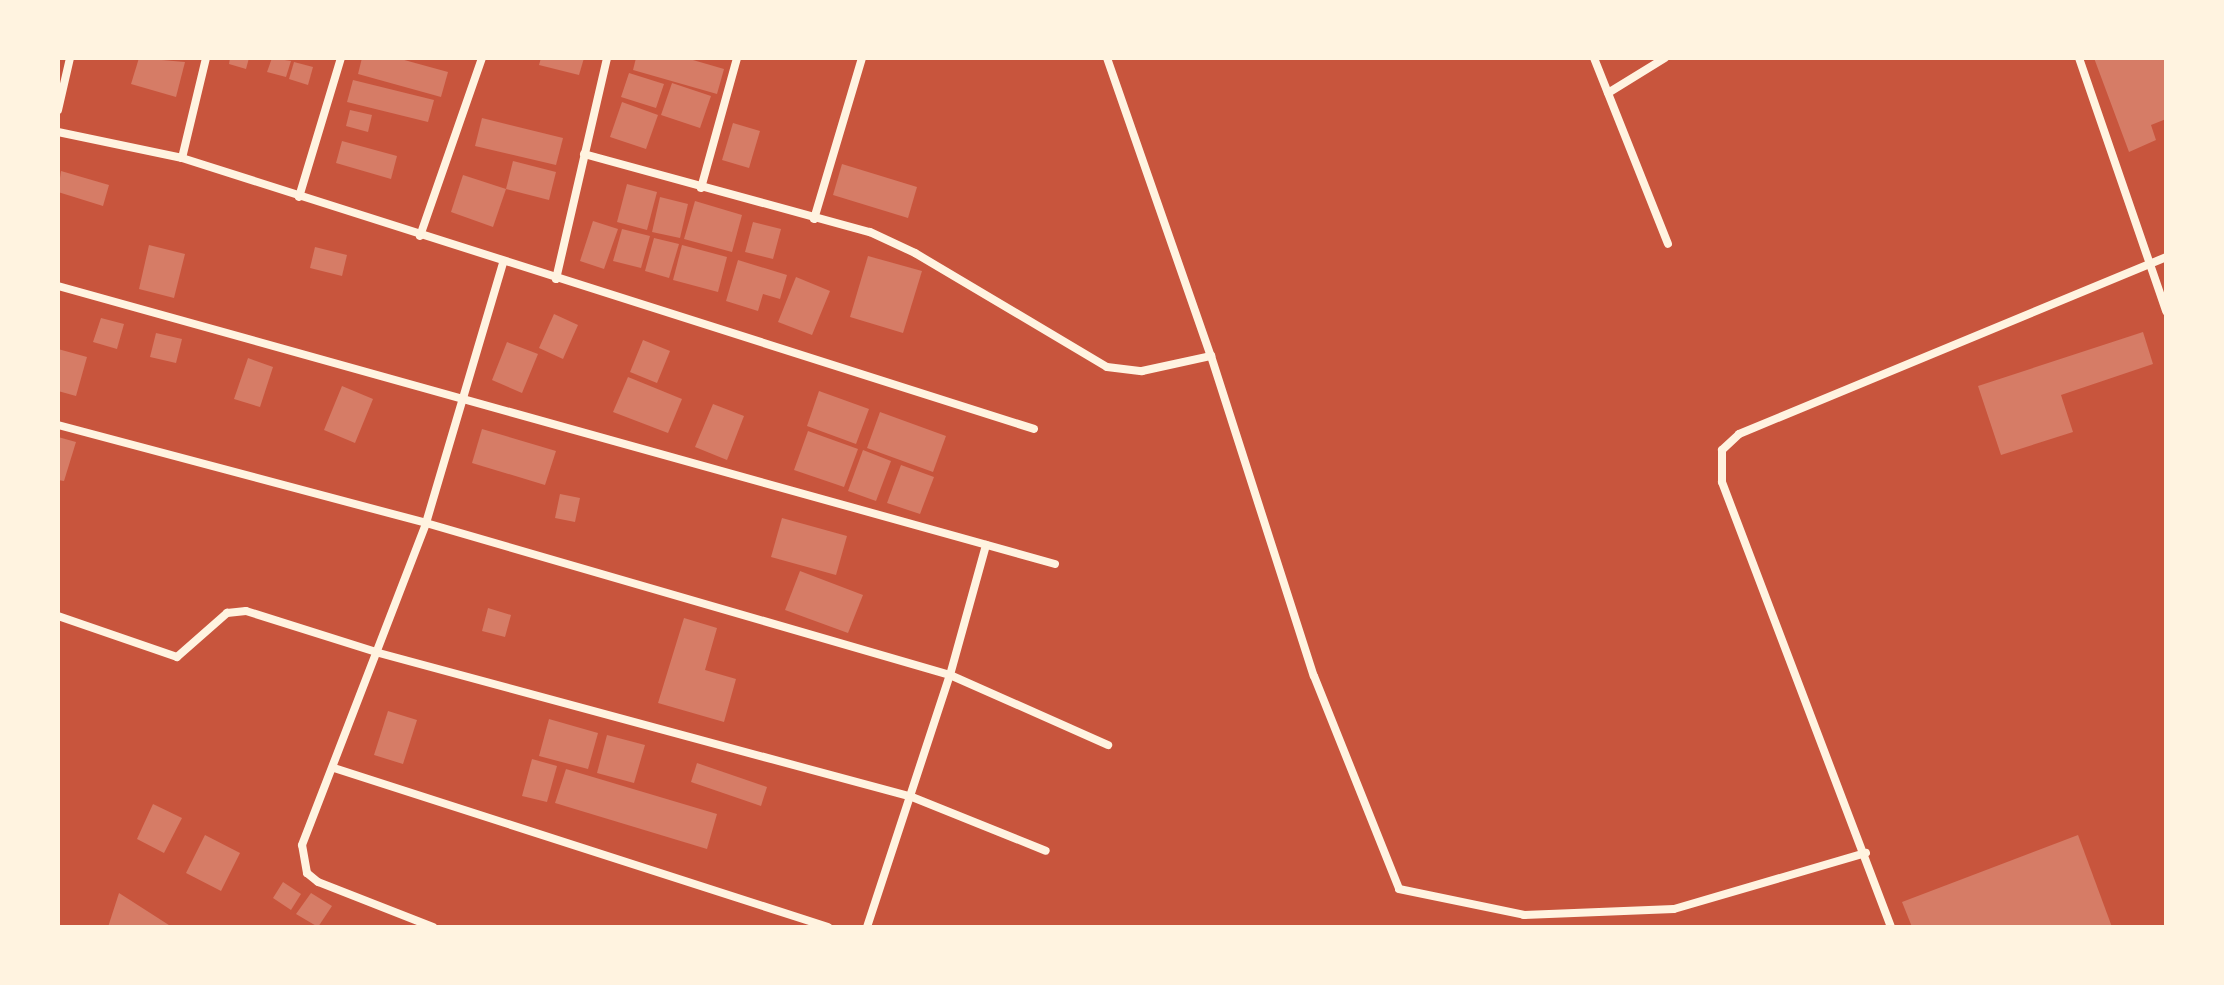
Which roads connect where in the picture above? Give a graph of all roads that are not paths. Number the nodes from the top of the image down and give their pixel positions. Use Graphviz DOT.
graph roads {
  1 [pos="70,58"];
  2 [pos="206,58"];
  3 [pos="341,58"];
  4 [pos="482,58"];
  5 [pos="607,58"];
  6 [pos="737,58"];
  7 [pos="862,58"];
  8 [pos="1107,58"];
  9 [pos="1594,58"];
  10 [pos="1665,58"];
  11 [pos="2079,58"];
  12 [pos="1608,93"];
  13 [pos="58,110"];
  14 [pos="58,132"];
  15 [pos="584,154"];
  16 [pos="182,158"];
  17 [pos="701,188"];
  18 [pos="299,197"];
  19 [pos="814,219"];
  20 [pos="420,236"];
  21 [pos="1668,244"];
  22 [pos="2166,257"];
  23 [pos="503,263"];
  24 [pos="2151,263"];
  25 [pos="556,279"];
  26 [pos="58,286"];
  27 [pos="2166,311"];
  28 [pos="1211,356"];
  29 [pos="466,400"];
  30 [pos="58,425"];
  31 [pos="1034,429"];
  32 [pos="426,523"];
  33 [pos="986,545"];
  34 [pos="1055,564"];
  35 [pos="58,616"];
  36 [pos="379,653"];
  37 [pos="950,675"];
  38 [pos="1108,745"];
  39 [pos="334,768"];
  40 [pos="912,797"];
  41 [pos="1046,851"];
  42 [pos="1866,853"];
  43 [pos="433,927"];
  44 [pos="828,927"];
  45 [pos="867,927"];
  46 [pos="1891,927"];
  1 -- 13 [label="street"];
  2 -- 16 [label="street"];
  3 -- 18 [label="street"];
  4 -- 20 [label="street"];
  5 -- 15 [label="street"];
  6 -- 17 [label="street"];
  7 -- 19 [label="street"];
  8 -- 28 [label="street"];
  9 -- 12 [label="street"];
  10 -- 12 [label="street"];
  11 -- 24 [label="street"];
  12 -- 21 [label="street"];
  14 -- 16 [label="street"];
  15 -- 17 [label="street"];
  15 -- 25 [label="street"];
  16 -- 18 [label="street"];
  17 -- 19 [label="street"];
  18 -- 20 [label="street"];
  19 -- 28 [label="street"];
  20 -- 23 [label="street"];
  22 -- 24 [label="street"];
  23 -- 25 [label="street"];
  23 -- 29 [label="street"];
  24 -- 27 [label="street"];
  24 -- 42 [label="street"];
  25 -- 31 [label="street"];
  26 -- 29 [label="street"];
  28 -- 42 [label="street"];
  29 -- 32 [label="street"];
  29 -- 33 [label="street"];
  30 -- 32 [label="street"];
  32 -- 36 [label="street"];
  32 -- 37 [label="street"];
  33 -- 34 [label="street"];
  33 -- 37 [label="street"];
  35 -- 36 [label="street"];
  36 -- 39 [label="street"];
  36 -- 40 [label="street"];
  37 -- 38 [label="street"];
  37 -- 40 [label="street"];
  39 -- 43 [label="street"];
  39 -- 44 [label="street"];
  40 -- 41 [label="street"];
  40 -- 45 [label="street"];
  42 -- 46 [label="street"];
}
